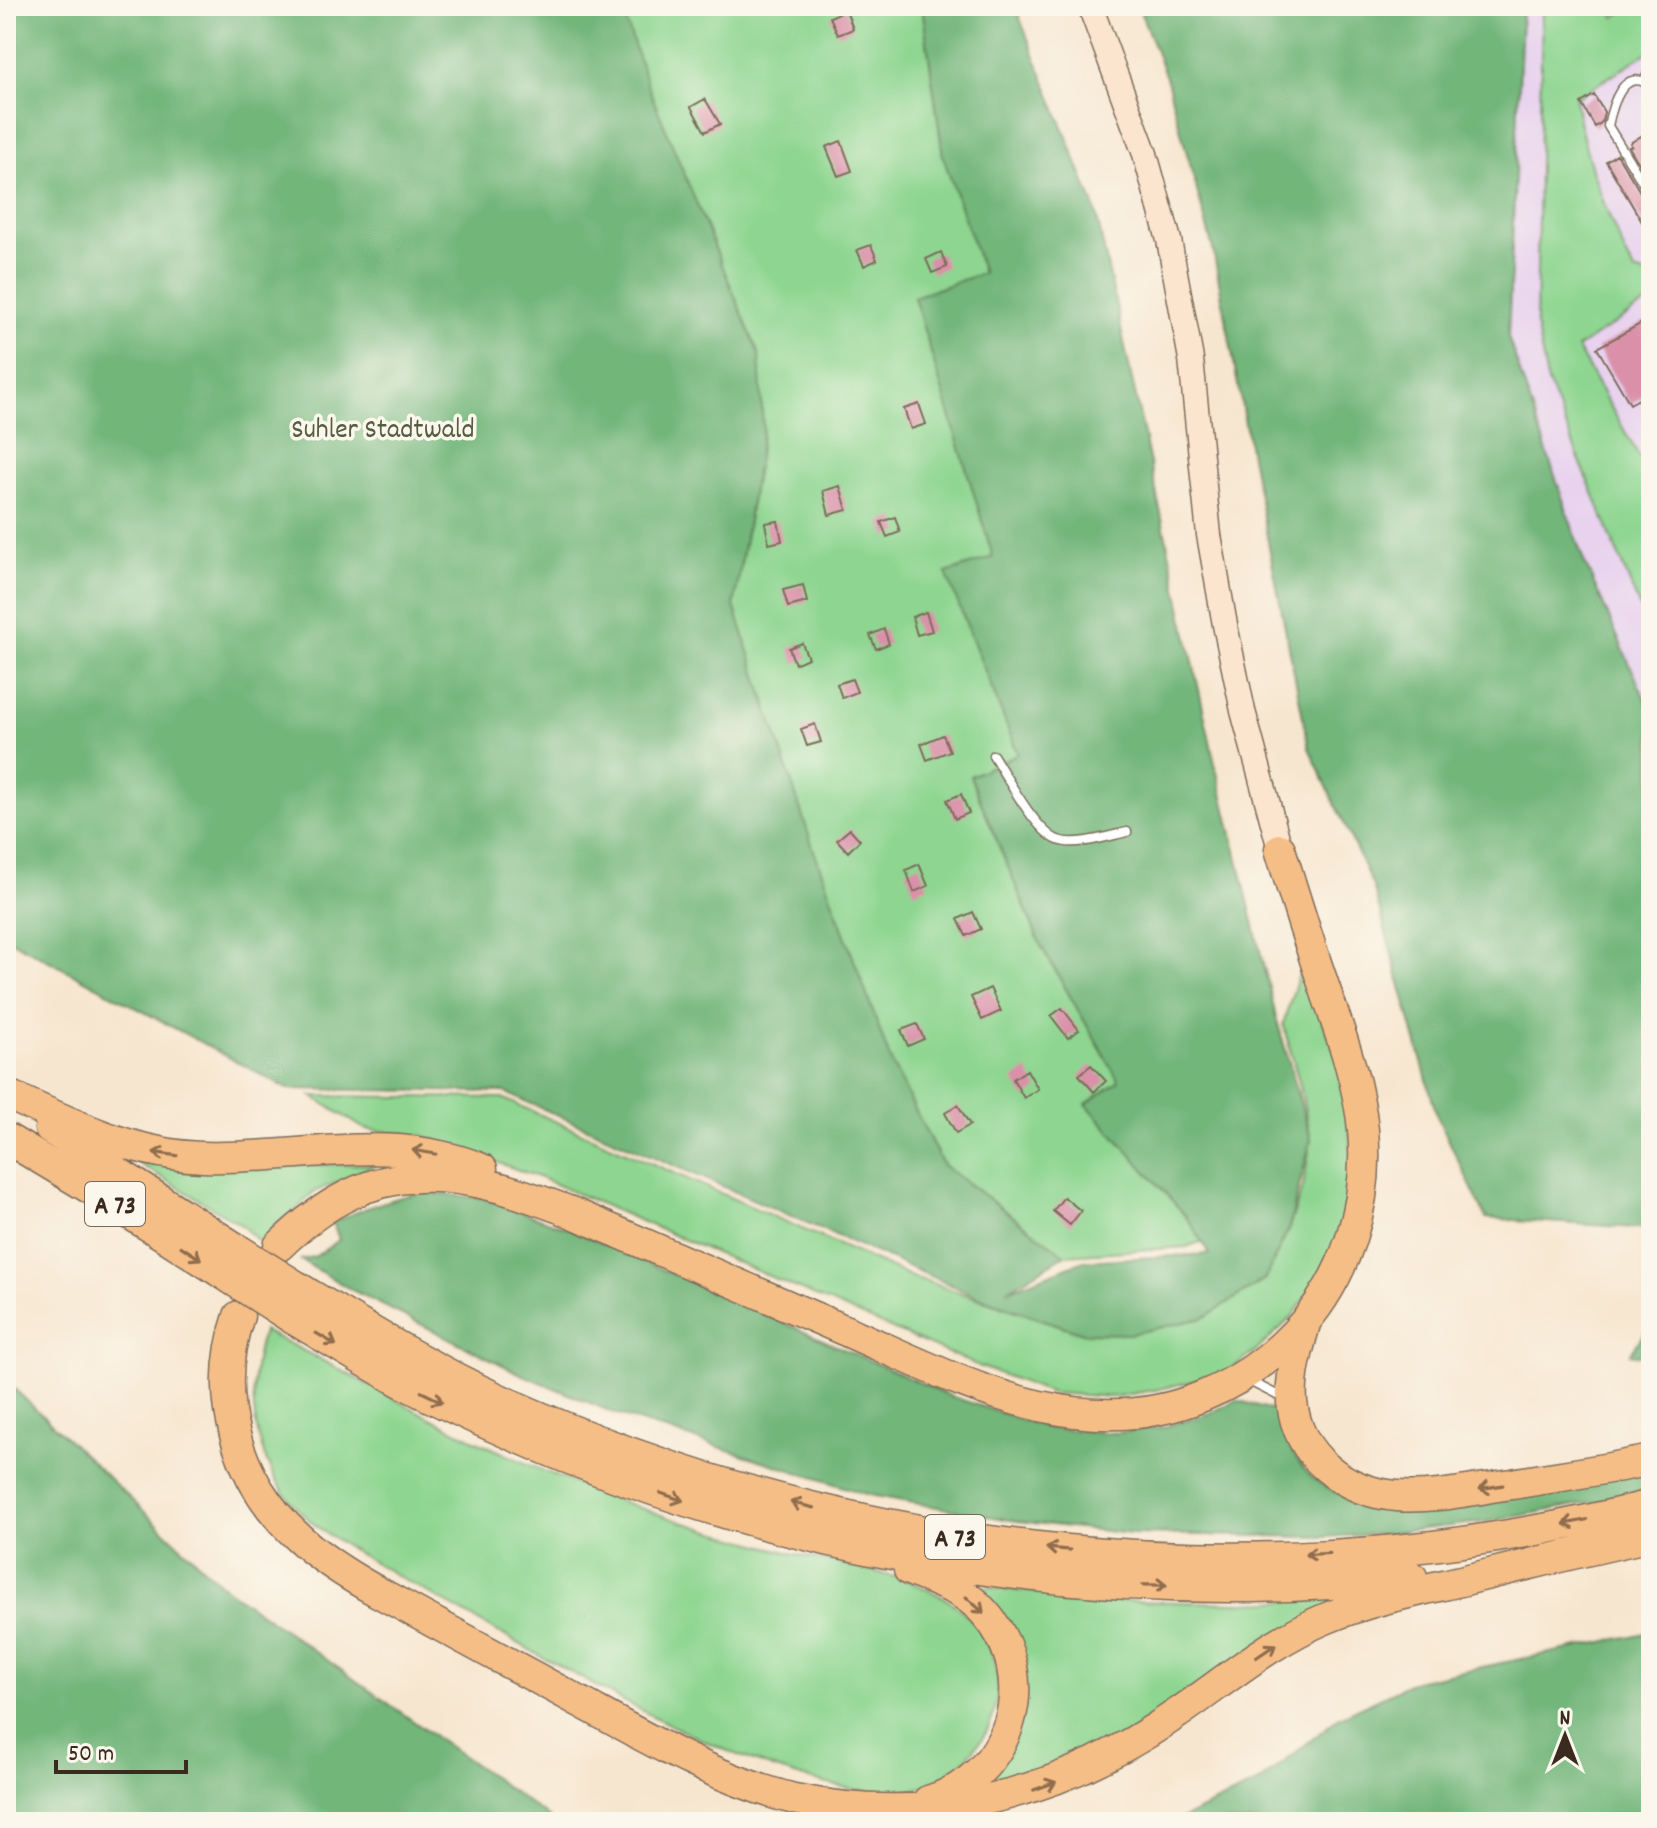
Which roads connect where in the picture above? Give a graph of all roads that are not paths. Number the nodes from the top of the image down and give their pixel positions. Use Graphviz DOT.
graph roads {
  1 [pos="1090,6"];
  2 [pos="1651,68"];
  3 [pos="1648,83"];
  4 [pos="1651,196"];
  5 [pos="993,755"];
  6 [pos="1127,832"];
  7 [pos="1280,849"];
  8 [pos="6,1094"];
  9 [pos="6,1103"];
  10 [pos="6,1138"];
  11 [pos="573,1213"];
  12 [pos="279,1246"];
  13 [pos="229,1261"];
  14 [pos="297,1304"];
  15 [pos="239,1316"];
  16 [pos="1305,1321"];
  17 [pos="1241,1378"];
  18 [pos="1292,1403"];
  19 [pos="1651,1460"];
  20 [pos="1651,1505"];
  21 [pos="1651,1536"];
  22 [pos="855,1548"];
  23 [pos="1583,1551"];
  24 [pos="886,1811"];
  1 -- 7 [label="main road"];
  2 -- 3 [label="lane"];
  3 -- 4 [label="lane"];
  5 -- 6 [label="lane"];
  7 -- 16 [label="highway"];
  11 -- 8 [label="highway, one-way"];
  9 -- 13 [label="highway, A 73"];
  10 -- 13 [label="highway, A 73, one-way"];
  11 -- 12 [label="highway"];
  11 -- 17 [label="highway"];
  13 -- 14 [label="highway, A 73, bridge"];
  20 -- 14 [label="highway, A 73, one-way"];
  14 -- 22 [label="highway, A 73, one-way"];
  15 -- 24 [label="highway"];
  16 -- 17 [label="highway"];
  16 -- 18 [label="highway"];
  17 -- 18 [label="lane"];
  19 -- 18 [label="highway, one-way"];
  21 -- 23 [label="highway, A 73"];
  22 -- 23 [label="highway, A 73, one-way"];
  22 -- 24 [label="highway, one-way"];
  24 -- 23 [label="highway, one-way"];
}
